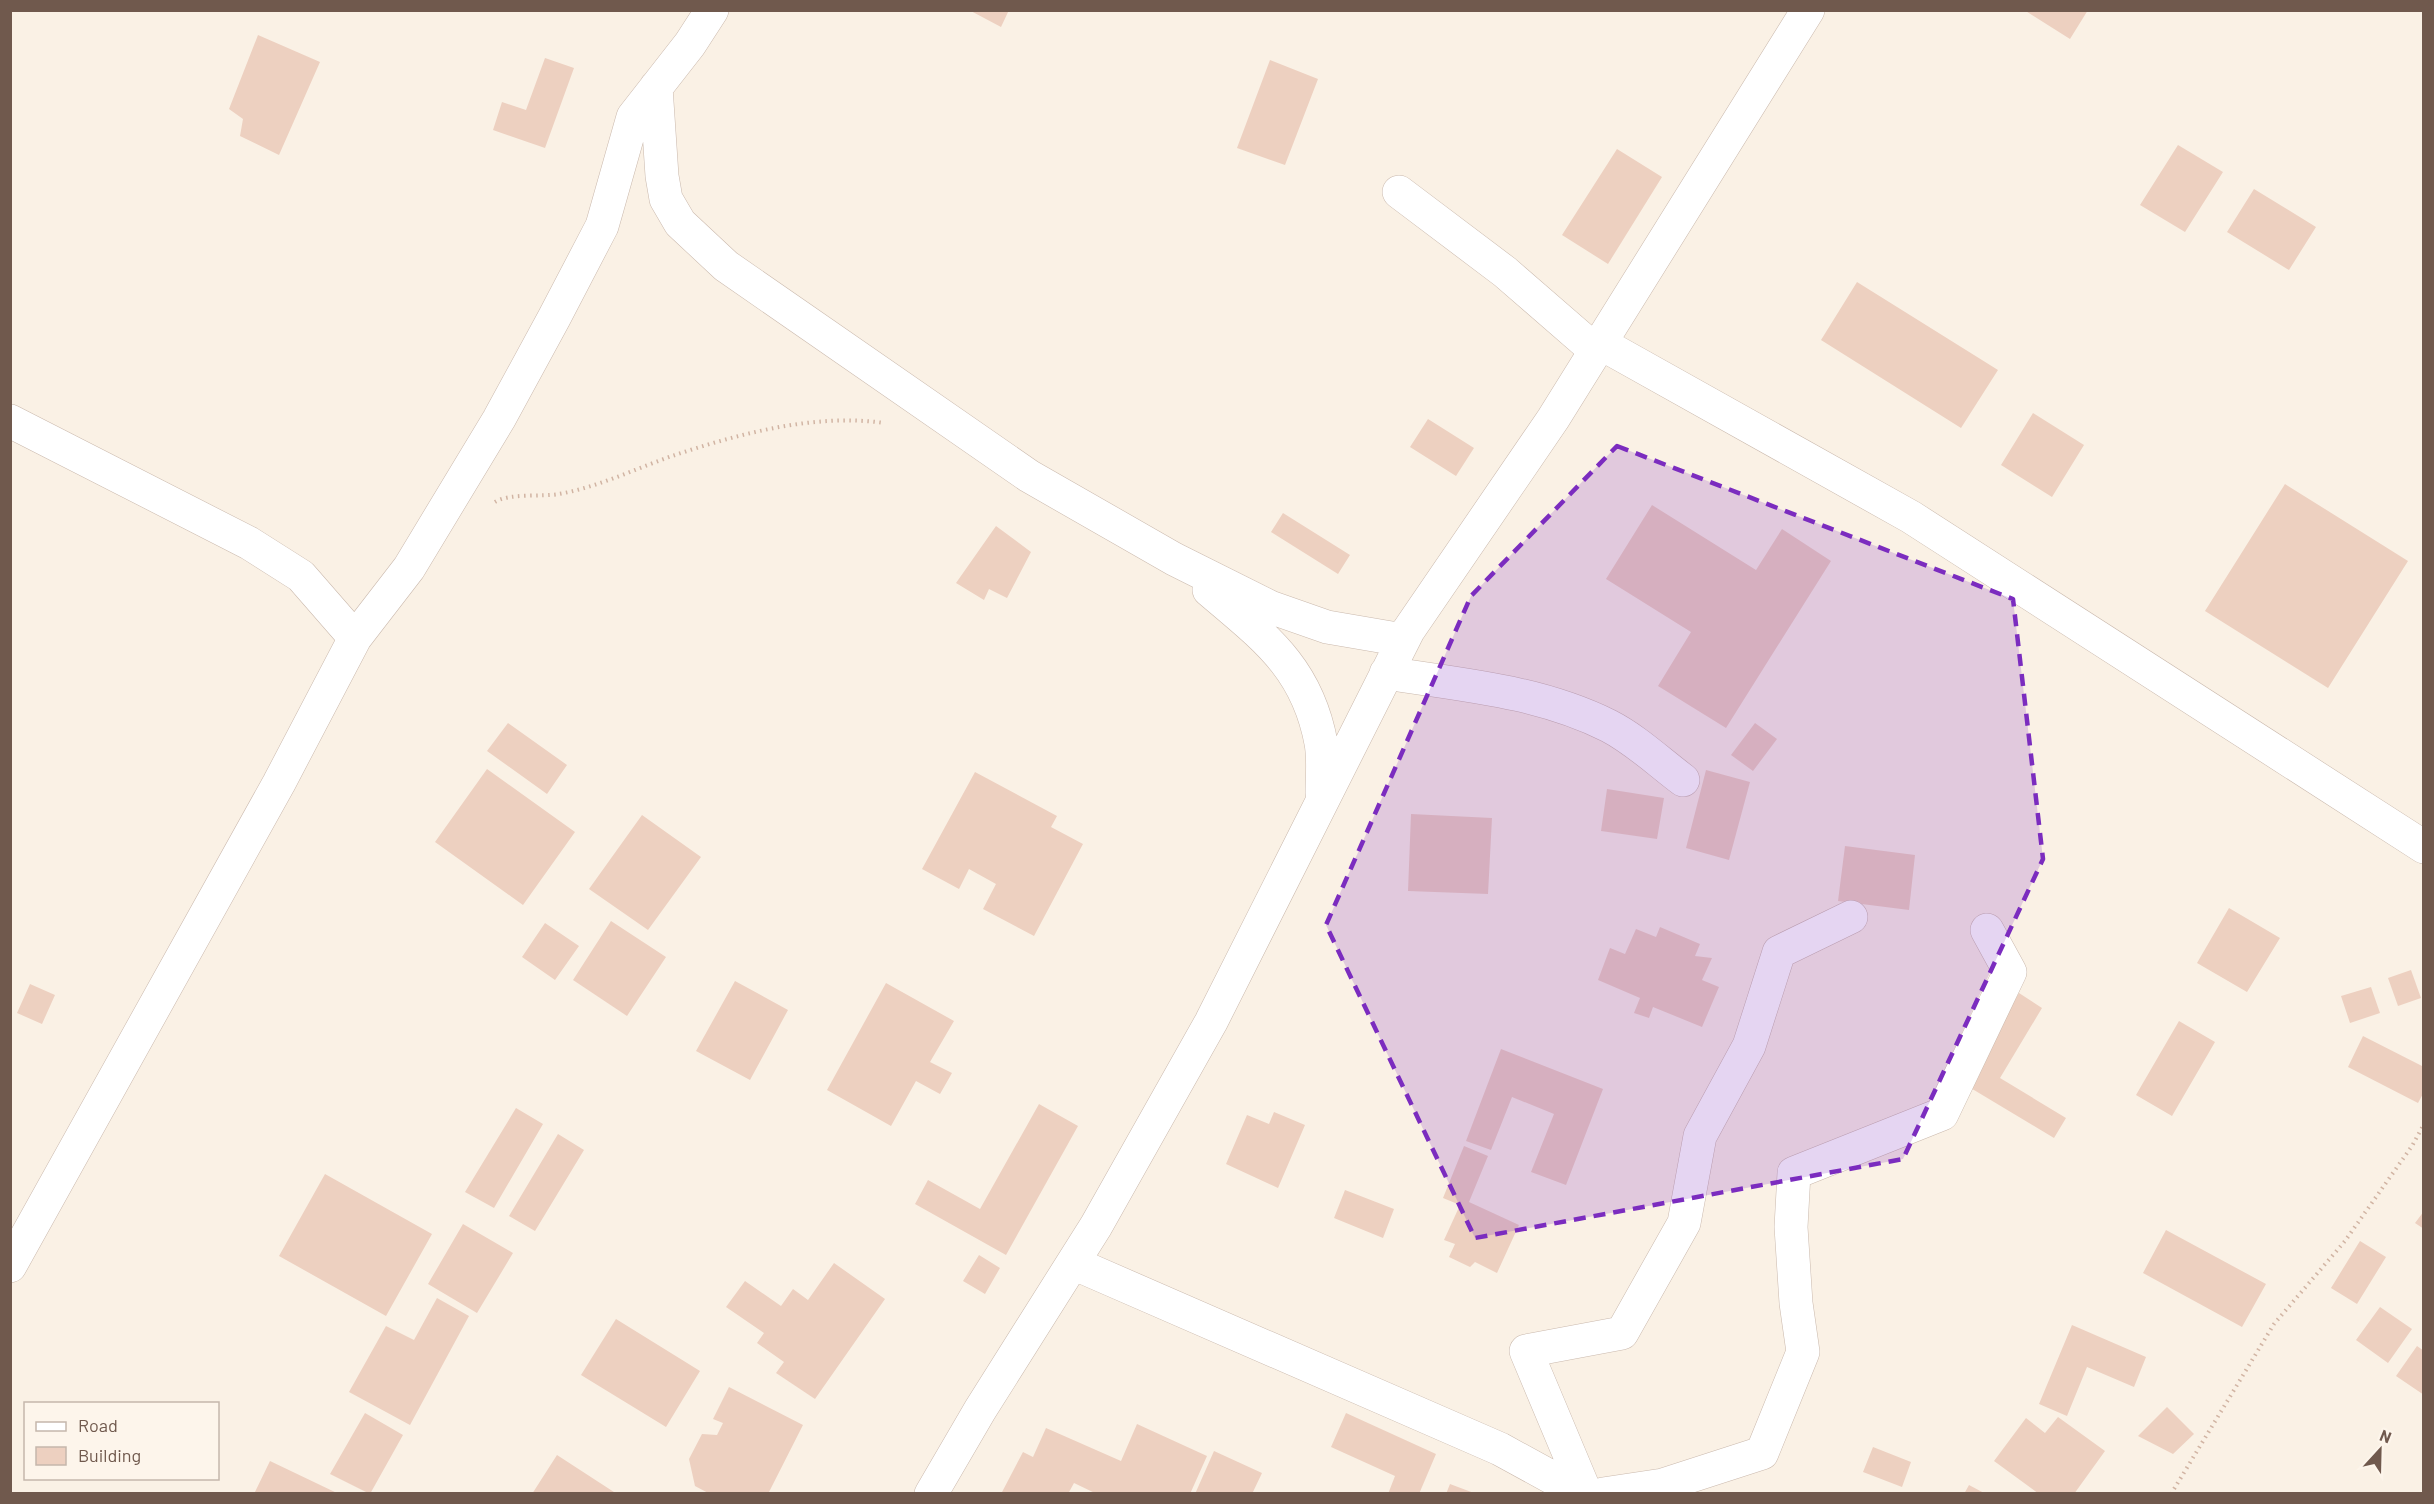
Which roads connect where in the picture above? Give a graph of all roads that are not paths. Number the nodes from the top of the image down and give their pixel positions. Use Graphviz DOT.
graph roads {
  1 [pos="712,10"];
  2 [pos="1808,10"];
  3 [pos="656,87"];
  4 [pos="1399,192"];
  5 [pos="1598,347"];
  6 [pos="10,421"];
  7 [pos="1174,560"];
  8 [pos="355,638"];
  9 [pos="1403,640"];
  10 [pos="1386,673"];
  11 [pos="1683,780"];
  12 [pos="1323,799"];
  13 [pos="2424,847"];
  14 [pos="1851,917"];
  15 [pos="1988,930"];
  16 [pos="1073,1263"];
  17 [pos="10,1266"];
  18 [pos="931,1494"];
  19 [pos="1584,1494"];
  20 [pos="1603,1494"];
  1 -- 3 [label="street"];
  2 -- 5 [label="street"];
  3 -- 7 [label="street"];
  3 -- 8 [label="street"];
  4 -- 5 [label="street"];
  5 -- 9 [label="street"];
  5 -- 13 [label="street"];
  6 -- 8 [label="street"];
  7 -- 9 [label="street"];
  7 -- 12 [label="street"];
  8 -- 17 [label="street"];
  9 -- 10 [label="street"];
  10 -- 11 [label="street"];
  10 -- 12 [label="street"];
  12 -- 16 [label="street"];
  14 -- 19 [label="street"];
  15 -- 20 [label="street"];
  16 -- 18 [label="street"];
  16 -- 19 [label="street"];
}
